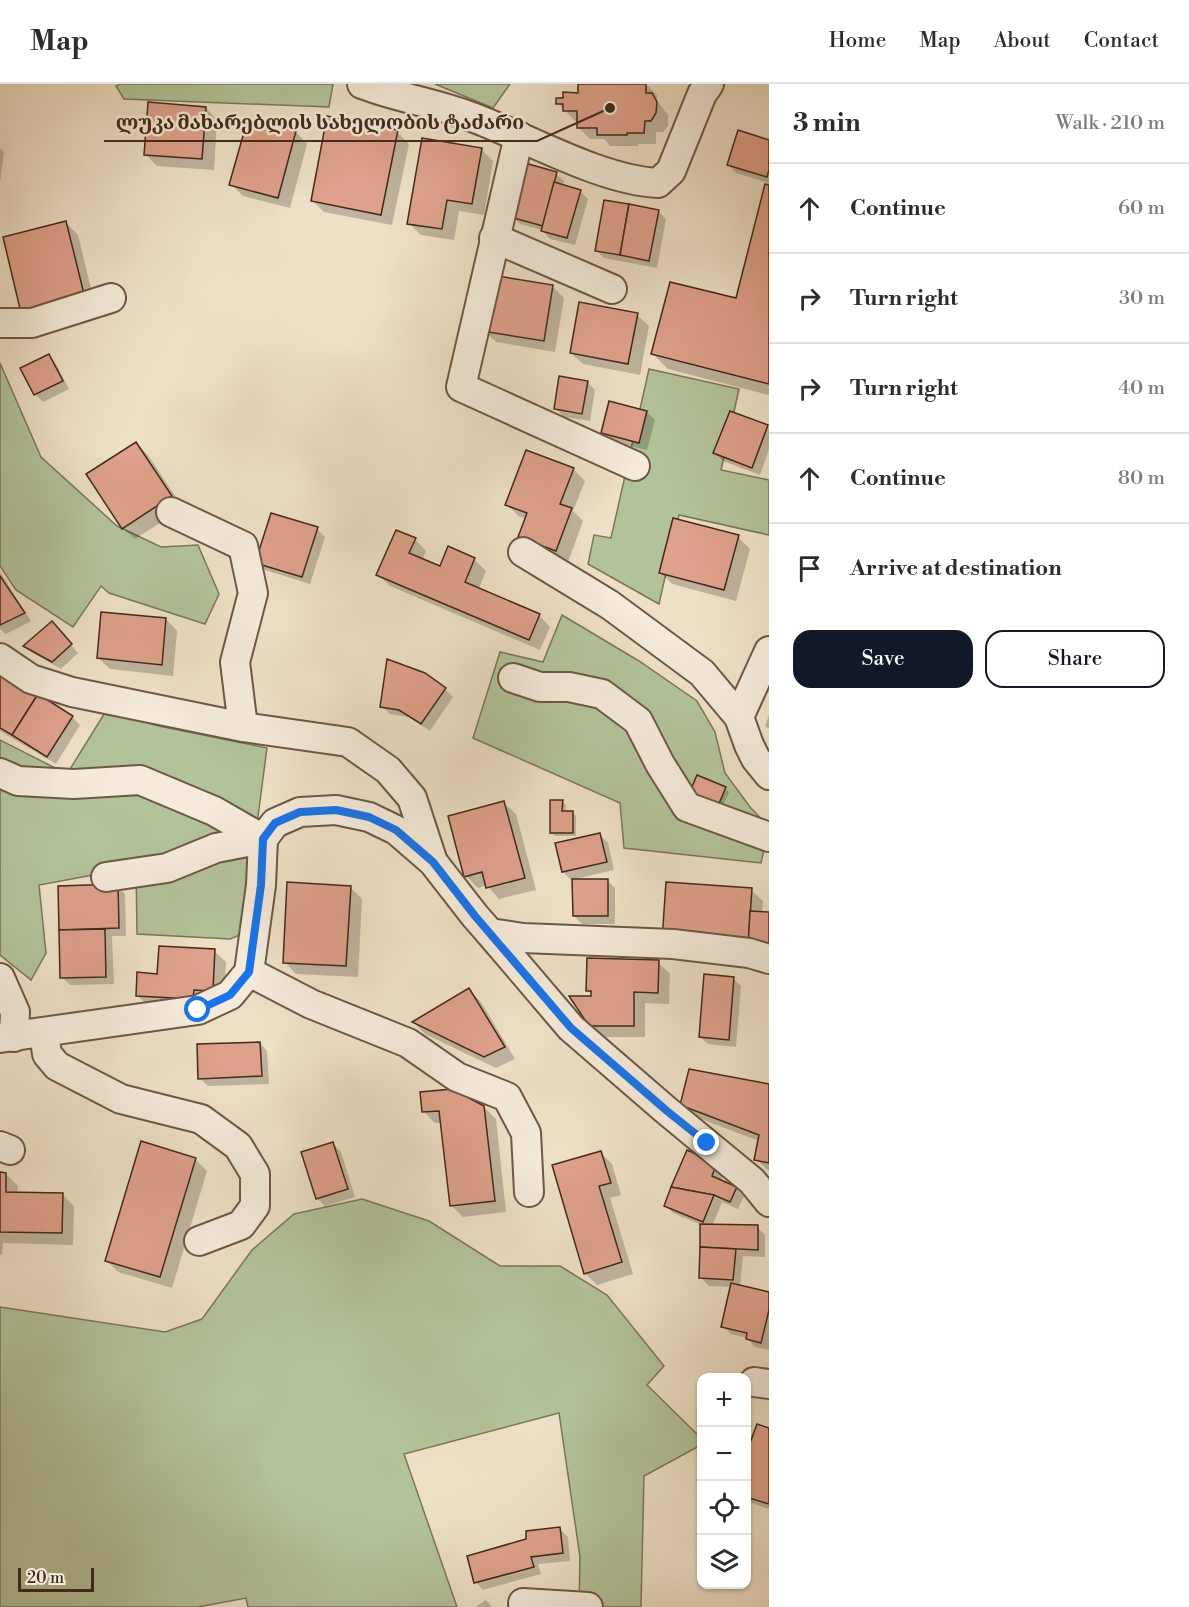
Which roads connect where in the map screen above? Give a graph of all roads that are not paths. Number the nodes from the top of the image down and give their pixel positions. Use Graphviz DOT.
graph roads {
  1 [pos="362,84"];
  2 [pos="709,84"];
  3 [pos="519,136"];
  4 [pos="494,238"];
  5 [pos="612,289"];
  6 [pos="111,298"];
  7 [pos="0,323"];
  8 [pos="635,466"];
  9 [pos="171,512"];
  10 [pos="522,552"];
  11 [pos="769,651"];
  12 [pos="0,658"];
  13 [pos="513,678"];
  14 [pos="739,717"];
  15 [pos="243,727"];
  16 [pos="0,773"];
  17 [pos="769,775"];
  18 [pos="769,837"];
  19 [pos="263,839"];
  20 [pos="433,862"];
  21 [pos="106,877"];
  22 [pos="490,933"];
  23 [pos="769,959"];
  24 [pos="249,972"];
  25 [pos="0,978"];
  26 [pos="44,1033"];
  27 [pos="7,1038"];
  28 [pos="529,1192"];
  29 [pos="769,1202"];
  30 [pos="199,1241"];
  31 [pos="522,1603"];
  32 [pos="588,1607"];
  1 -- 3 [label="street"];
  2 -- 3 [label="street"];
  3 -- 4 [label="street"];
  4 -- 5 [label="street"];
  4 -- 8 [label="street"];
  6 -- 7 [label="street"];
  9 -- 15 [label="street"];
  10 -- 14 [label="street"];
  11 -- 14 [label="street"];
  12 -- 15 [label="street"];
  13 -- 18 [label="street"];
  14 -- 17 [label="street"];
  15 -- 20 [label="street"];
  16 -- 19 [label="street"];
  19 -- 20 [label="street"];
  19 -- 21 [label="street"];
  19 -- 24 [label="street"];
  20 -- 22 [label="street"];
  22 -- 23 [label="street"];
  22 -- 29 [label="street"];
  24 -- 26 [label="street"];
  24 -- 28 [label="street"];
  25 -- 27 [label="street"];
  26 -- 27 [label="street"];
  26 -- 30 [label="street"];
  31 -- 32 [label="street"];
}
